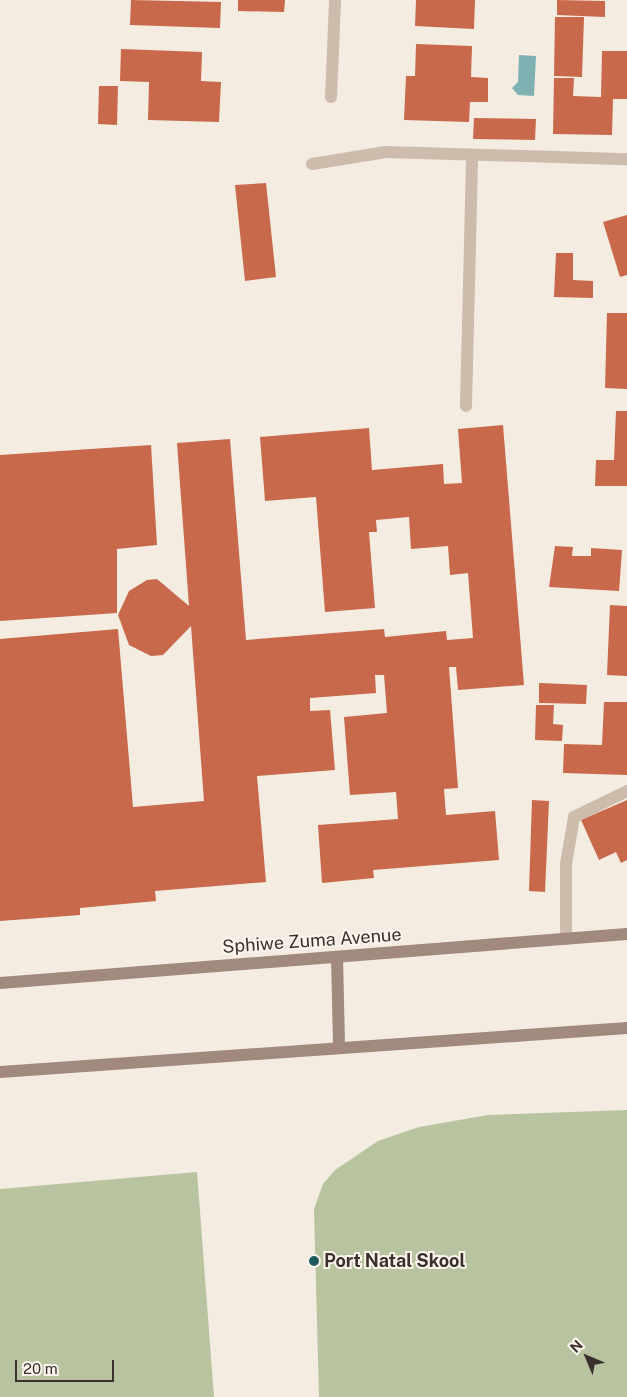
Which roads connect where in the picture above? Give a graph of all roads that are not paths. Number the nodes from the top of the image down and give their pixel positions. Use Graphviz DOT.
graph roads {
  1 [pos="335,0"];
  2 [pos="331,97"];
  3 [pos="472,155"];
  4 [pos="627,159"];
  5 [pos="312,164"];
  6 [pos="466,406"];
  7 [pos="627,791"];
  8 [pos="627,934"];
  9 [pos="566,939"];
  10 [pos="337,957"];
  11 [pos="0,982"];
  12 [pos="627,1028"];
  13 [pos="339,1048"];
  14 [pos="0,1072"];
  1 -- 2 [label="street"];
  3 -- 4 [label="street"];
  3 -- 5 [label="street"];
  3 -- 6 [label="street"];
  7 -- 9 [label="street"];
  8 -- 9 [label="street, Sphiwe Zuma Avenue"];
  9 -- 10 [label="street, Sphiwe Zuma Avenue"];
  10 -- 11 [label="street, Sphiwe Zuma Avenue"];
  10 -- 13 [label="street"];
  12 -- 13 [label="street"];
  13 -- 14 [label="street"];
}
